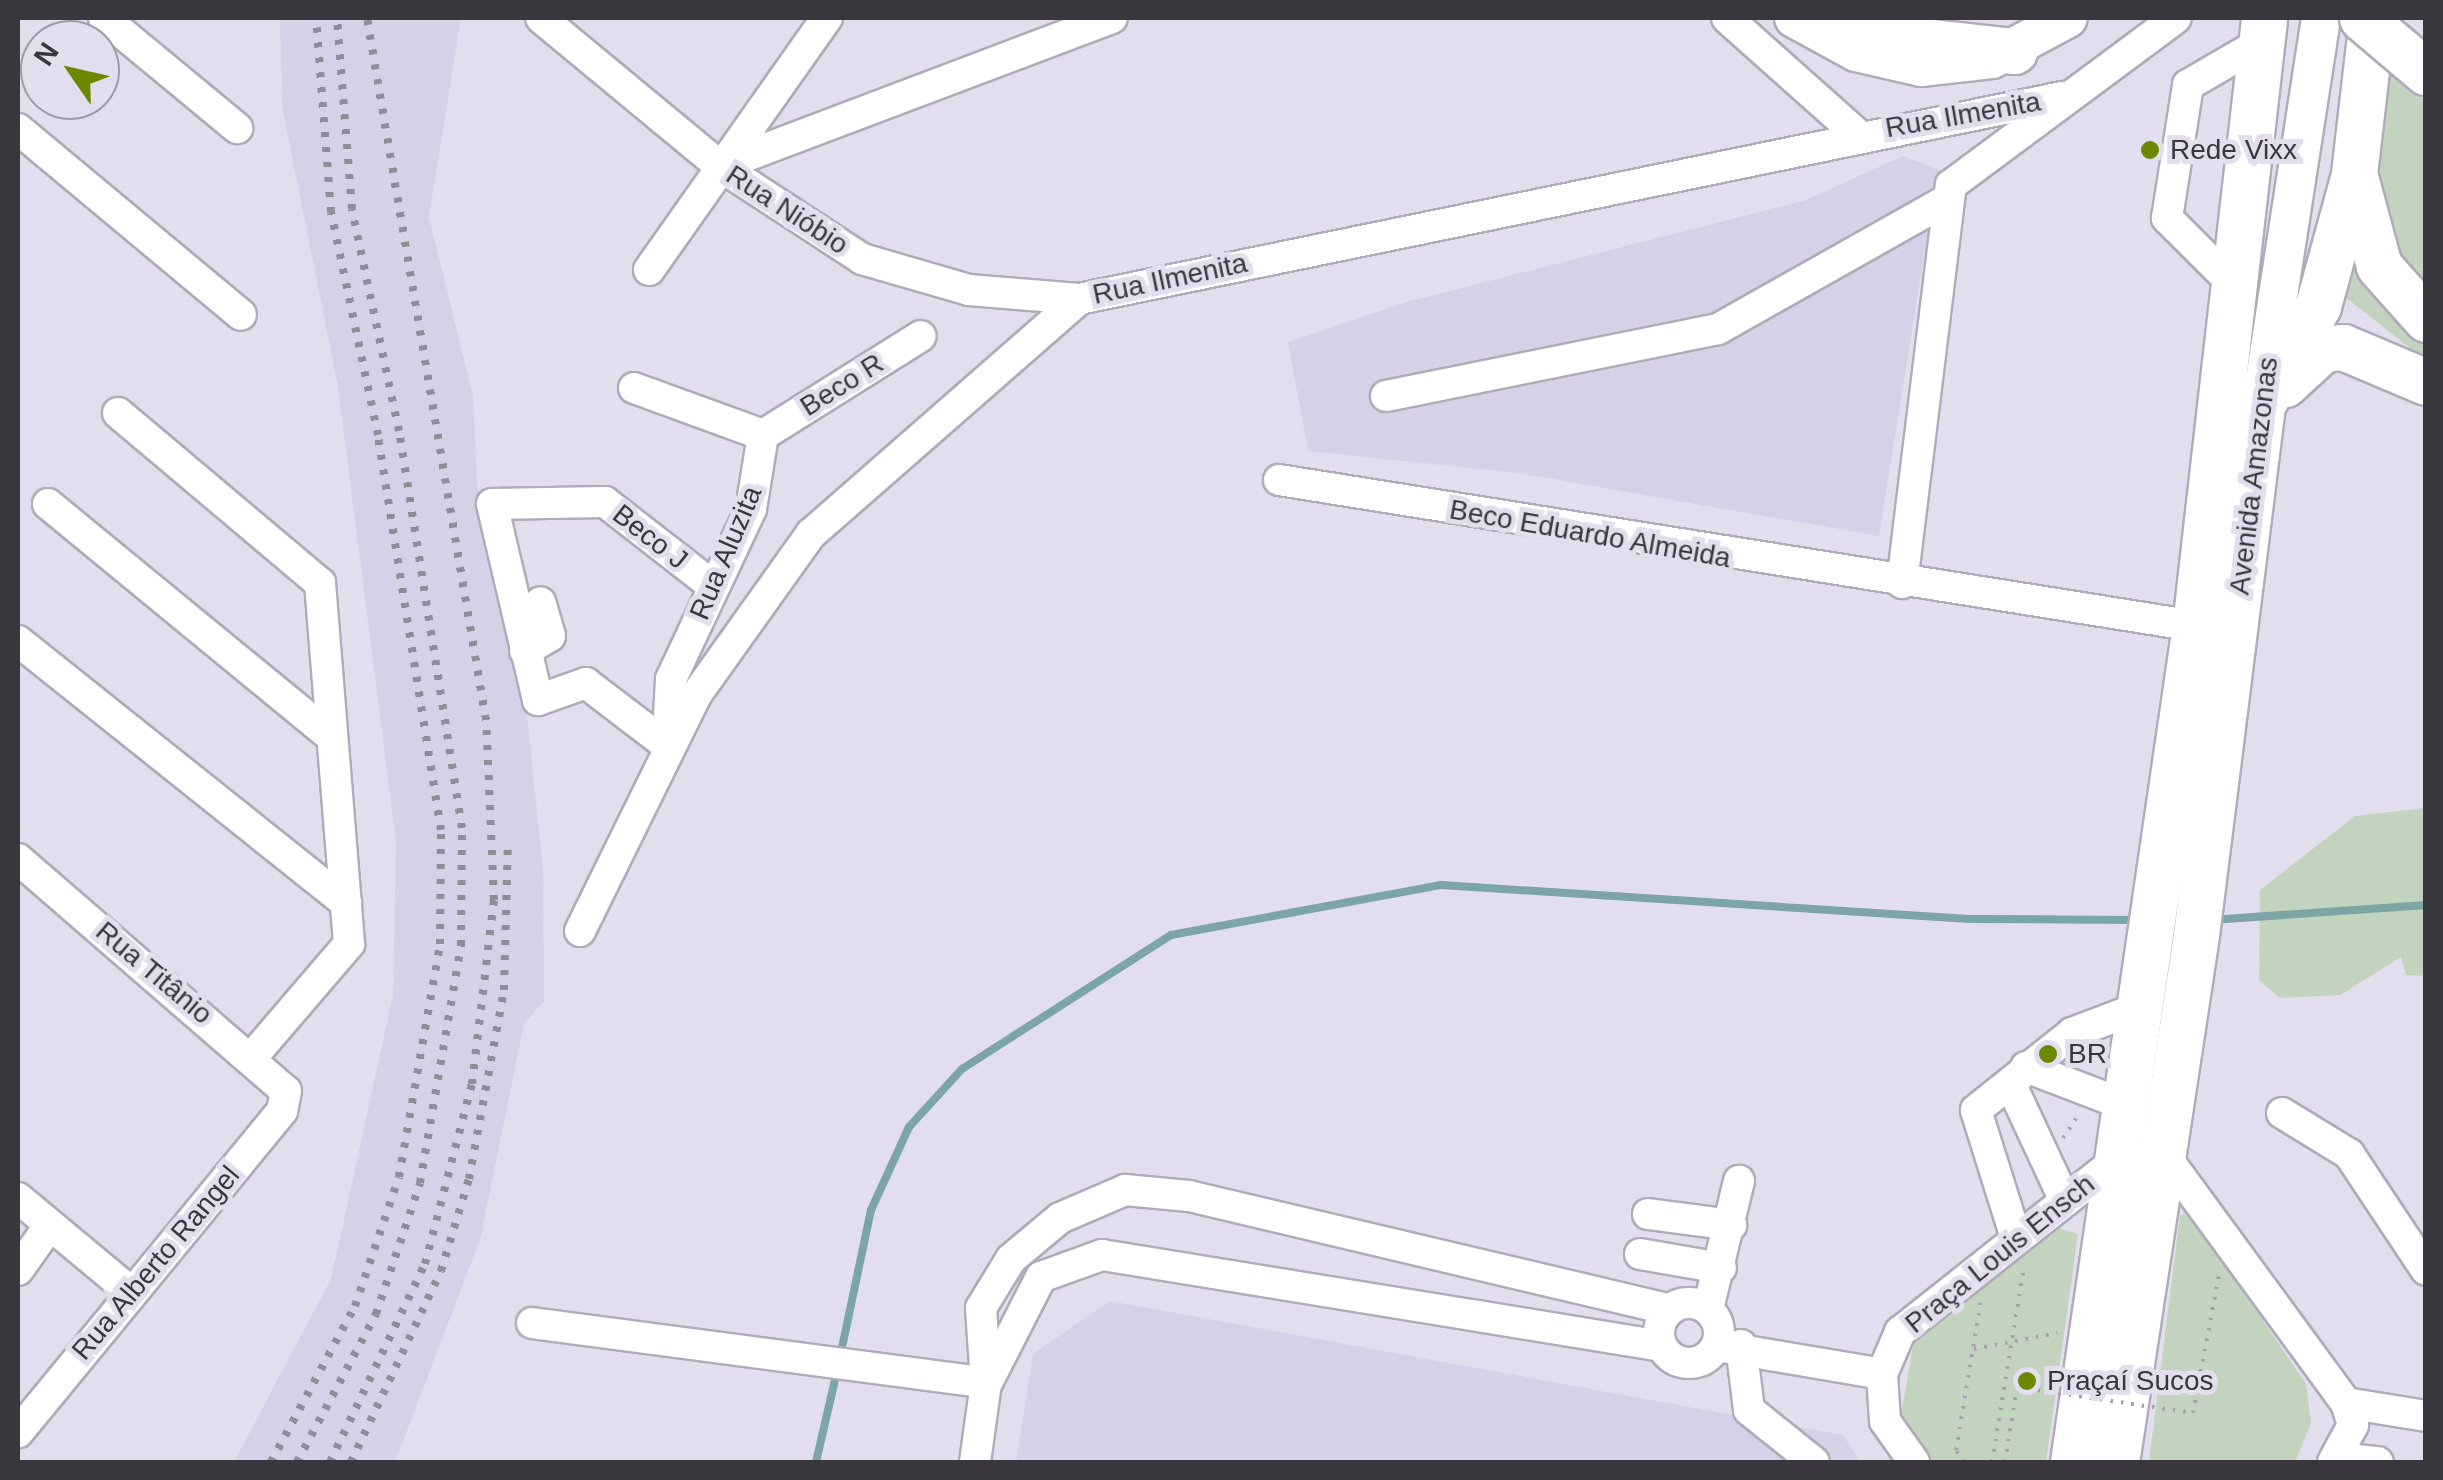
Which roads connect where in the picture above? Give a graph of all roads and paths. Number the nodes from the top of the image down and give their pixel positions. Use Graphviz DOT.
graph roads {
  1 [pos="104,18"];
  2 [pos="542,18"];
  3 [pos="827,18"];
  4 [pos="1112,18"];
  5 [pos="1727,18"];
  6 [pos="1794,18"];
  7 [pos="1846,18"];
  8 [pos="2068,18"];
  9 [pos="2176,18"];
  10 [pos="2321,18"];
  11 [pos="2362,18"];
  12 [pos="2372,18"];
  13 [pos="2263,24"];
  14 [pos="2014,52"];
  15 [pos="2426,72"];
  16 [pos="2062,97"];
  17 [pos="238,128"];
  18 [pos="18,129"];
  19 [pos="1856,134"];
  20 [pos="720,166"];
  21 [pos="2354,174"];
  22 [pos="1950,198"];
  23 [pos="648,270"];
  24 [pos="2234,285"];
  25 [pos="1079,298"];
  26 [pos="241,315"];
  27 [pos="2426,319"];
  28 [pos="921,336"];
  29 [pos="2426,382"];
  30 [pos="634,388"];
  31 [pos="1386,396"];
  32 [pos="2262,406"];
  33 [pos="118,413"];
  34 [pos="763,435"];
  35 [pos="1280,480"];
  36 [pos="48,504"];
  37 [pos="1902,583"];
  38 [pos="713,586"];
  39 [pos="540,602"];
  40 [pos="2195,626"];
  41 [pos="18,640"];
  42 [pos="525,651"];
  43 [pos="332,737"];
  44 [pos="667,745"];
  45 [pos="18,859"];
  46 [pos="346,903"];
  47 [pos="580,931"];
  48 [pos="2138,1008"];
  49 [pos="254,1055"];
  50 [pos="2019,1076"];
  51 [pos="2083,1089"];
  52 [pos="286,1091"];
  53 [pos="2125,1105"];
  54 [pos="2282,1113"];
  55 [pos="2042,1150"];
  56 [pos="2163,1153"];
  57 [pos="2117,1160"];
  58 [pos="1738,1182"];
  59 [pos="18,1198"];
  60 [pos="2065,1201"];
  61 [pos="1648,1214"];
  62 [pos="50,1224"];
  63 [pos="1730,1225"];
  64 [pos="2023,1233"];
  65 [pos="1640,1254"];
  66 [pos="1988,1260"];
  67 [pos="1721,1268"];
  68 [pos="18,1270"];
  69 [pos="2426,1270"];
  70 [pos="1561,1280"];
  71 [pos="131,1292"];
  72 [pos="1708,1309"];
  73 [pos="1670,1310"];
  74 [pos="2208,1314"];
  75 [pos="532,1323"];
  76 [pos="1559,1323"];
  77 [pos="2092,1330"];
  78 [pos="2013,1336"];
  79 [pos="1729,1345"];
  80 [pos="1662,1346"];
  81 [pos="1974,1349"];
  82 [pos="1882,1374"];
  83 [pos="986,1384"];
  84 [pos="2346,1404"];
  85 [pos="2426,1416"];
  86 [pos="18,1432"];
  87 [pos="2336,1460"];
  88 [pos="976,1462"];
  89 [pos="1814,1462"];
  90 [pos="1914,1462"];
  91 [pos="1964,1462"];
  92 [pos="1992,1462"];
  93 [pos="2005,1462"];
  94 [pos="2074,1462"];
  95 [pos="2116,1462"];
  96 [pos="2378,1462"];
  1 -- 17 [label="street"];
  2 -- 20 [label="street, Rua Nióbio"];
  3 -- 20 [label="street"];
  4 -- 20 [label="street"];
  5 -- 19 [label="street"];
  6 -- 14 [label="main road"];
  7 -- 14 [label="highway"];
  8 -- 14 [label="main road"];
  9 -- 16 [label="street"];
  10 -- 32 [label="main road, Avenida Amazonas"];
  11 -- 15 [label="highway, bridge"];
  12 -- 21 [label="highway"];
  13 -- 24 [label="highway, Avenida Amazonas"];
  13 -- 24 [label="street"];
  16 -- 19 [label="street, Rua Ilmenita"];
  16 -- 22 [label="street"];
  18 -- 26 [label="street"];
  19 -- 25 [label="street, Rua Ilmenita"];
  20 -- 23 [label="street"];
  20 -- 25 [label="street, Rua Nióbio"];
  21 -- 27 [label="highway"];
  21 -- 32 [label="highway"];
  22 -- 31 [label="street"];
  22 -- 37 [label="street"];
  24 -- 40 [label="highway, Avenida Amazonas"];
  25 -- 44 [label="street, Rua Ilmenita"];
  28 -- 34 [label="street, Beco R"];
  29 -- 32 [label="highway"];
  30 -- 34 [label="street"];
  32 -- 56 [label="highway, Avenida Amazonas"];
  33 -- 43 [label="street"];
  34 -- 38 [label="street, Rua Aluzita"];
  35 -- 37 [label="street, Beco Eduardo Almeida"];
  36 -- 43 [label="street"];
  37 -- 40 [label="street, Beco Eduardo Almeida"];
  38 -- 42 [label="street, Beco J"];
  38 -- 44 [label="street, Rua Aluzita"];
  39 -- 42 [label="street"];
  40 -- 48 [label="highway, Avenida Amazonas"];
  41 -- 46 [label="street"];
  42 -- 44 [label="street"];
  43 -- 46 [label="street"];
  44 -- 47 [label="street, Rua Ilmenita"];
  45 -- 49 [label="street, Rua Titânio"];
  46 -- 49 [label="street"];
  48 -- 50 [label="street"];
  48 -- 53 [label="highway, Avenida Amazonas"];
  49 -- 52 [label="street, Rua Titânio"];
  50 -- 51 [label="street"];
  50 -- 55 [label="street"];
  50 -- 64 [label="street"];
  51 -- 53 [label="street"];
  51 -- 55 [label="path"];
  52 -- 71 [label="street, Rua Alberto Rangel"];
  53 -- 57 [label="highway, Avenida Amazonas"];
  54 -- 69 [label="street"];
  55 -- 60 [label="street"];
  56 -- 84 [label="street"];
  56 -- 95 [label="highway, Avenida Amazonas"];
  57 -- 60 [label="street, Praça Louis Ensch"];
  57 -- 77 [label="highway, Avenida Amazonas"];
  58 -- 63 [label="street"];
  59 -- 62 [label="street"];
  60 -- 64 [label="street, Praça Louis Ensch"];
  61 -- 63 [label="street"];
  62 -- 68 [label="street"];
  62 -- 71 [label="street"];
  63 -- 67 [label="street"];
  64 -- 66 [label="street, Praça Louis Ensch"];
  64 -- 78 [label="path"];
  65 -- 67 [label="street"];
  66 -- 81 [label="path"];
  66 -- 82 [label="street, Praça Louis Ensch"];
  67 -- 72 [label="street"];
  70 -- 73 [label="street"];
  70 -- 76 [label="street"];
  70 -- 83 [label="street"];
  71 -- 86 [label="street, Rua Alberto Rangel"];
  72 -- 73 [label="street"];
  72 -- 79 [label="street"];
  73 -- 80 [label="street"];
  74 -- 93 [label="path, bridge"];
  75 -- 83 [label="street"];
  76 -- 80 [label="street"];
  76 -- 83 [label="street"];
  77 -- 78 [label="path"];
  77 -- 94 [label="highway, Avenida Amazonas"];
  78 -- 81 [label="path"];
  78 -- 92 [label="path"];
  79 -- 80 [label="street"];
  79 -- 82 [label="street"];
  79 -- 89 [label="street"];
  81 -- 91 [label="path"];
  82 -- 90 [label="street"];
  83 -- 88 [label="street"];
  84 -- 85 [label="street"];
  84 -- 87 [label="street"];
  87 -- 96 [label="street"];
}
